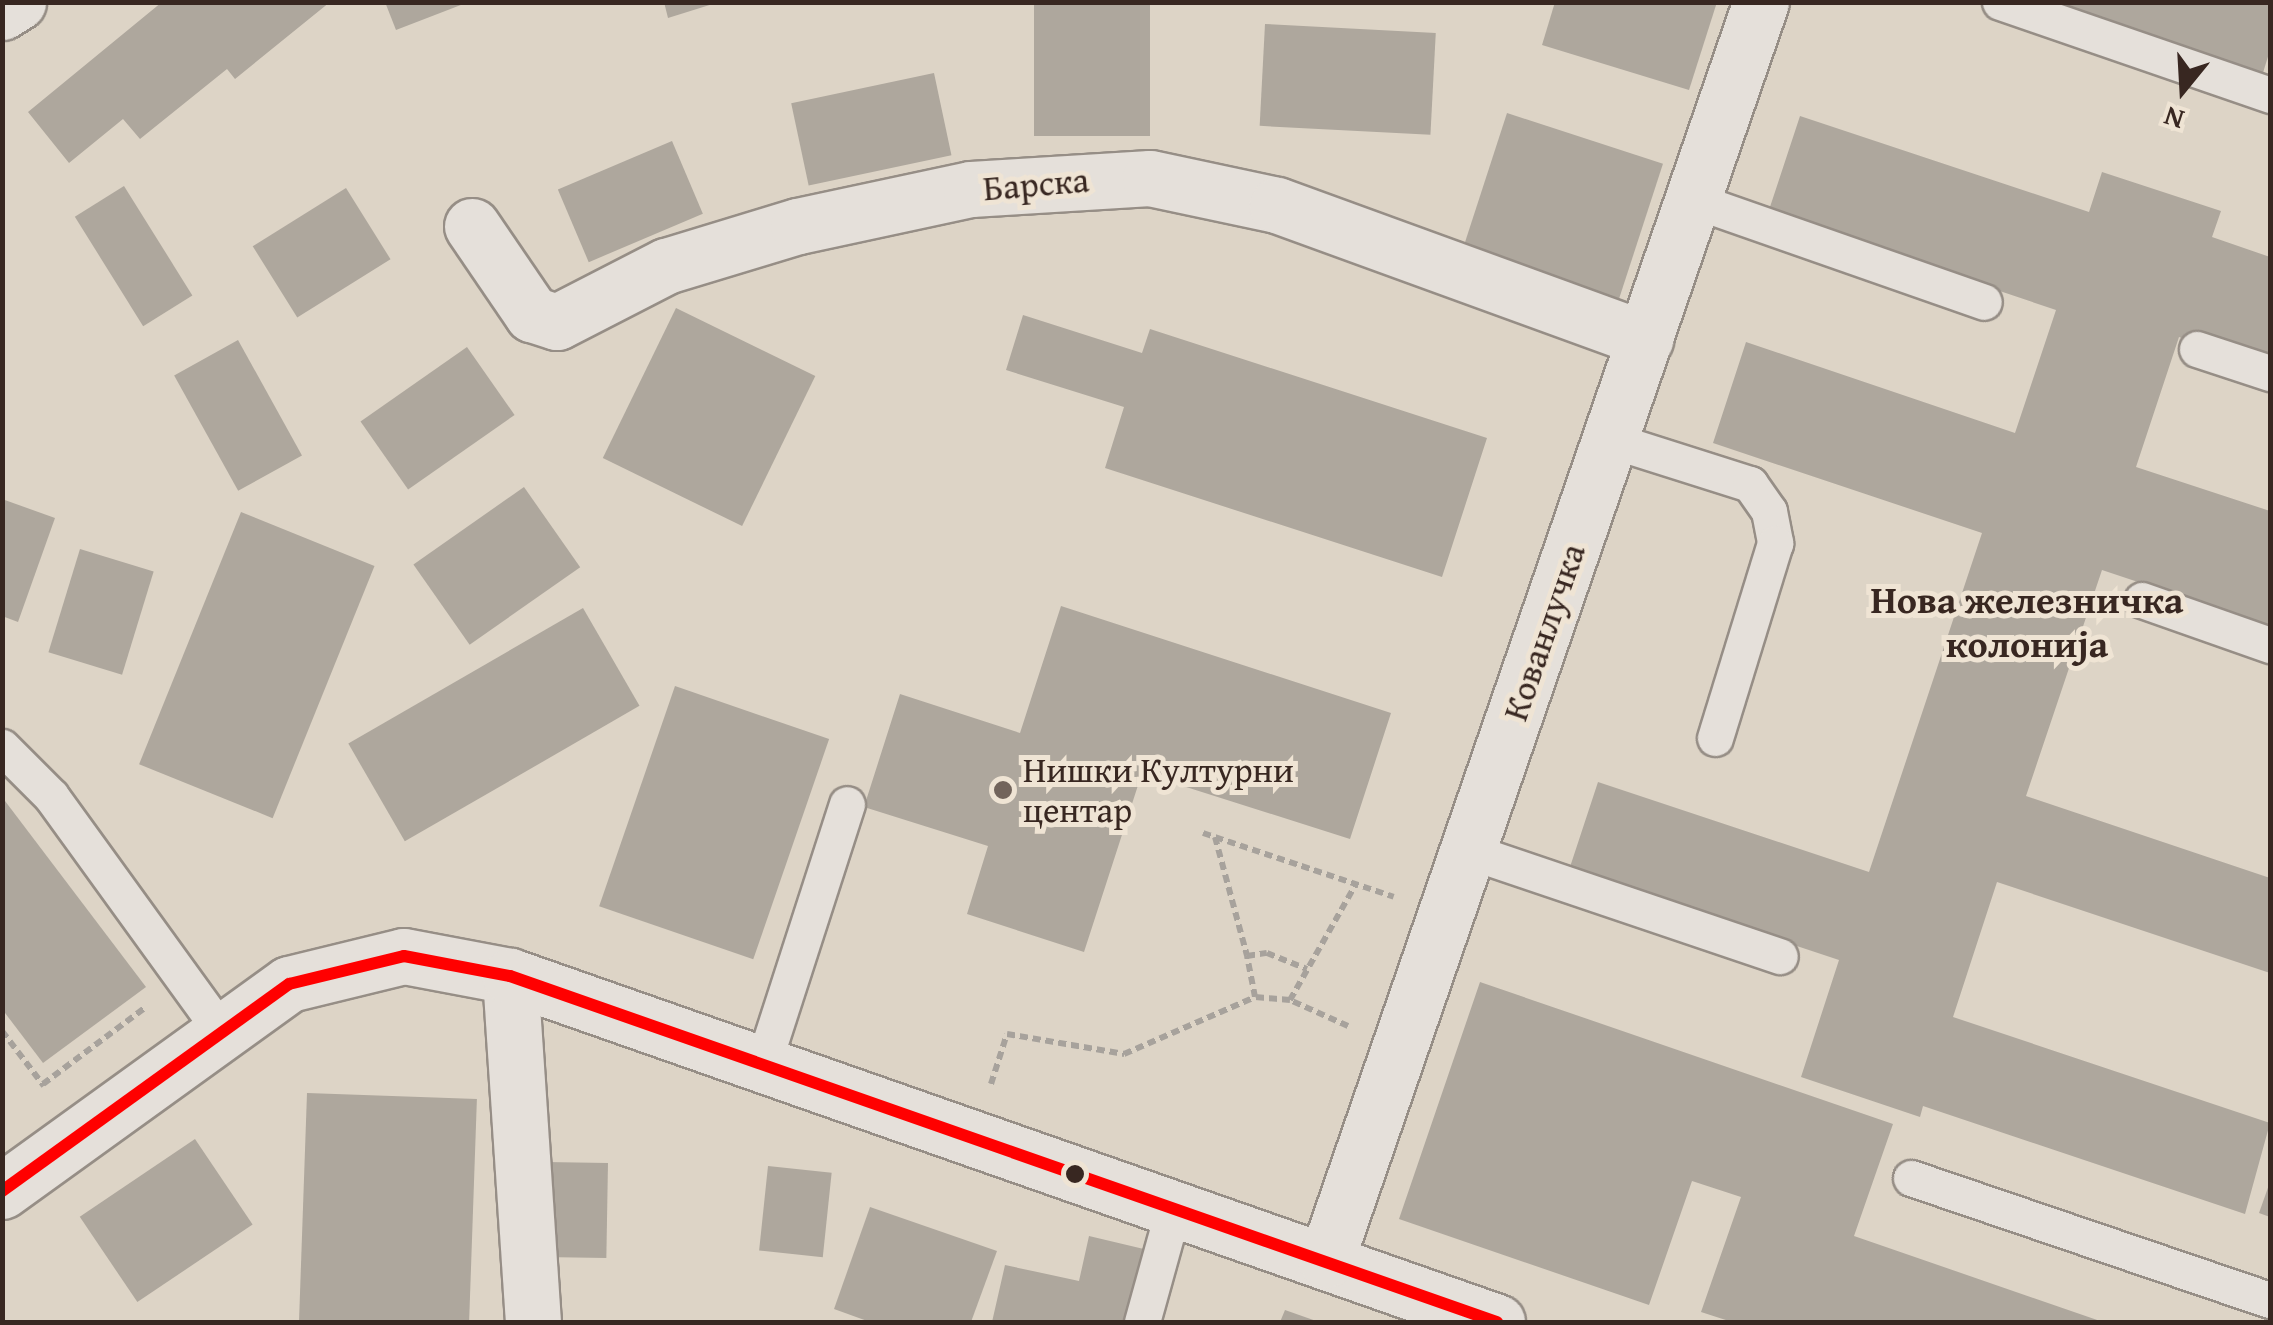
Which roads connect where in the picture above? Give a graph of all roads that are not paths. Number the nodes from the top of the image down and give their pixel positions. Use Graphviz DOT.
graph roads {
  1 [pos="18,2"];
  2 [pos="1761,2"];
  3 [pos="2000,2"];
  4 [pos="2,12"];
  5 [pos="2270,95"];
  6 [pos="1693,200"];
  7 [pos="472,226"];
  8 [pos="1984,302"];
  9 [pos="1645,339"];
  10 [pos="2197,350"];
  11 [pos="2270,374"];
  12 [pos="1610,440"];
  13 [pos="2142,600"];
  14 [pos="2270,645"];
  15 [pos="1716,738"];
  16 [pos="2,747"];
  17 [pos="847,804"];
  18 [pos="1469,851"];
  19 [pos="1780,956"];
  20 [pos="510,976"];
  21 [pos="222,1032"];
  22 [pos="763,1064"];
  23 [pos="1912,1178"];
  24 [pos="2,1191"];
  25 [pos="1174,1206"];
  26 [pos="1326,1260"];
  27 [pos="2270,1300"];
  28 [pos="534,1322"];
  29 [pos="1142,1322"];
  30 [pos="1492,1322"];
  1 -- 4 [label="street"];
  2 -- 6 [label="street, Кованлучка"];
  3 -- 5 [label="lane"];
  6 -- 8 [label="lane"];
  6 -- 9 [label="street, Кованлучка"];
  7 -- 9 [label="street, Барска"];
  9 -- 12 [label="street, Кованлучка"];
  10 -- 11 [label="lane"];
  12 -- 15 [label="lane"];
  12 -- 18 [label="street, Кованлучка"];
  13 -- 14 [label="lane"];
  16 -- 21 [label="lane"];
  17 -- 22 [label="lane"];
  18 -- 19 [label="lane"];
  18 -- 26 [label="street, Кованлучка"];
  20 -- 21 [label="street"];
  20 -- 22 [label="street"];
  20 -- 28 [label="street"];
  21 -- 24 [label="street"];
  22 -- 25 [label="street"];
  23 -- 27 [label="lane"];
  25 -- 26 [label="street"];
  25 -- 29 [label="lane"];
  26 -- 30 [label="street"];
}
